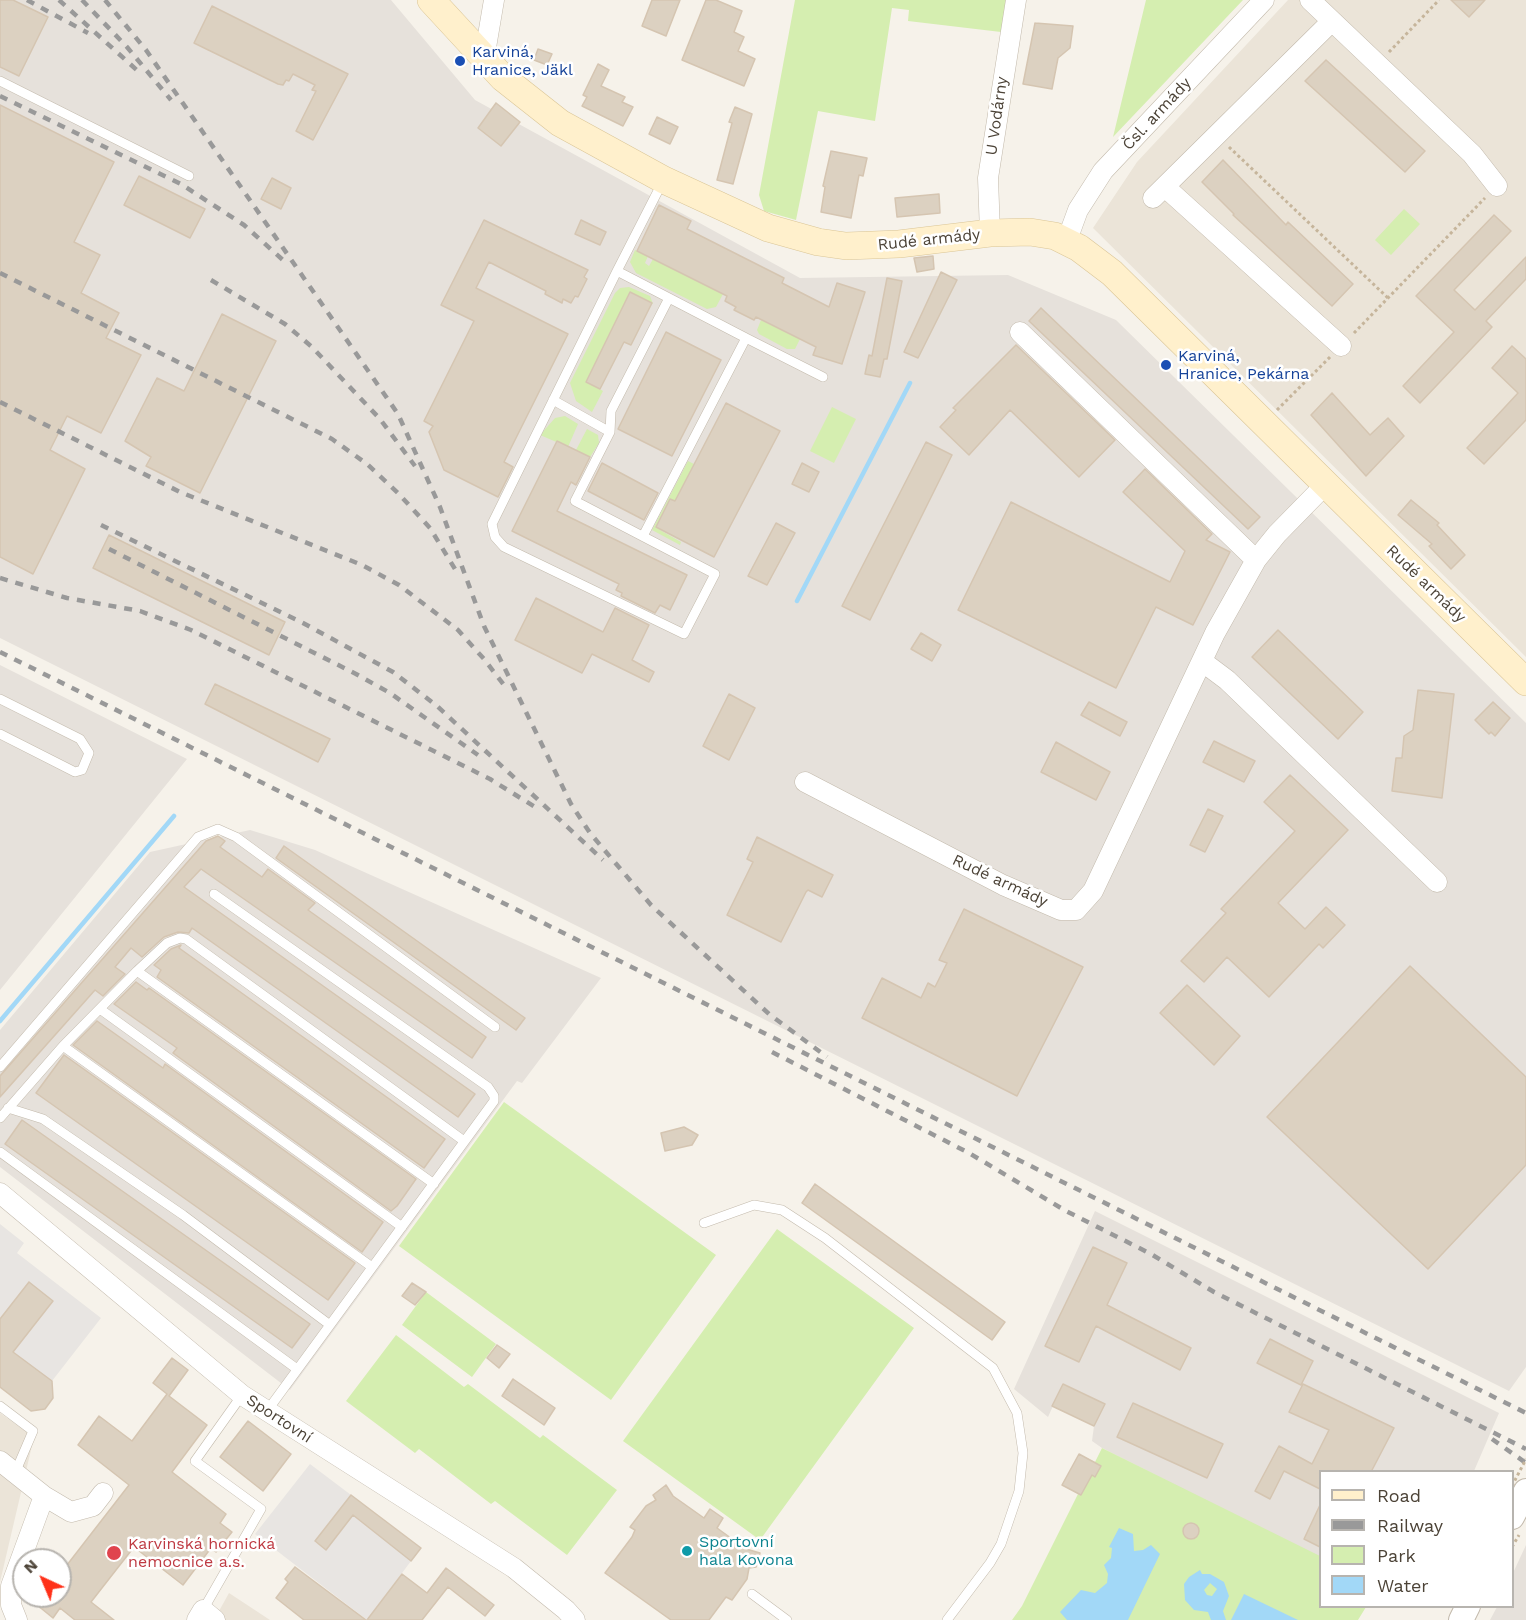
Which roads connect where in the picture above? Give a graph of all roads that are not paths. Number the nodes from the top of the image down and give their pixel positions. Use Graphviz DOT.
graph roads {
  1 [pos="430,0"];
  2 [pos="494,0"];
  3 [pos="1016,0"];
  4 [pos="1264,0"];
  5 [pos="1310,0"];
  6 [pos="1332,21"];
  7 [pos="484,59"];
  8 [pos="0,81"];
  9 [pos="189,176"];
  10 [pos="664,180"];
  11 [pos="1497,186"];
  12 [pos="990,233"];
  13 [pos="1066,240"];
  14 [pos="617,271"];
  15 [pos="669,298"];
  16 [pos="1020,332"];
  17 [pos="746,338"];
  18 [pos="1341,346"];
  19 [pos="823,377"];
  20 [pos="553,400"];
  21 [pos="610,432"];
  22 [pos="1325,485"];
  23 [pos="643,536"];
  24 [pos="1256,560"];
  25 [pos="1203,662"];
  26 [pos="1526,682"];
  27 [pos="0,699"];
  28 [pos="0,735"];
  29 [pos="806,782"];
  30 [pos="1437,882"];
  31 [pos="214,894"];
  32 [pos="137,971"];
  33 [pos="100,1010"];
  34 [pos="495,1028"];
  35 [pos="63,1046"];
  36 [pos="0,1067"];
  37 [pos="8,1108"];
  38 [pos="0,1118"];
  39 [pos="464,1141"];
  40 [pos="0,1152"];
  41 [pos="434,1184"];
  42 [pos="0,1193"];
  43 [pos="704,1223"];
  44 [pos="402,1227"];
  45 [pos="372,1268"];
  46 [pos="330,1325"];
  47 [pos="297,1370"];
  48 [pos="242,1395"];
  49 [pos="0,1406"];
  50 [pos="267,1411"];
  51 [pos="7,1467"];
  52 [pos="103,1493"];
  53 [pos="44,1496"];
  54 [pos="752,1594"];
  55 [pos="205,1617"];
  56 [pos="17,1620"];
  57 [pos="575,1620"];
  58 [pos="787,1620"];
  59 [pos="947,1620"];
  1 -- 7 [label="main road, Rudé armády"];
  2 -- 7 [label="street"];
  3 -- 12 [label="street, U Vodárny"];
  4 -- 13 [label="street, Čsl. armády"];
  5 -- 6 [label="street"];
  6 -- 11 [label="street"];
  6 -- 18 [label="street"];
  7 -- 10 [label="main road, Rudé armády"];
  8 -- 9 [label="lane"];
  10 -- 12 [label="main road, Rudé armády"];
  10 -- 14 [label="lane"];
  12 -- 13 [label="main road, Rudé armády"];
  13 -- 22 [label="main road, Rudé armády"];
  14 -- 15 [label="lane"];
  14 -- 20 [label="lane"];
  15 -- 17 [label="lane"];
  15 -- 21 [label="lane"];
  16 -- 24 [label="street"];
  17 -- 19 [label="lane"];
  17 -- 23 [label="lane"];
  20 -- 21 [label="lane"];
  20 -- 23 [label="lane"];
  21 -- 23 [label="lane"];
  22 -- 24 [label="street, Rudé armády"];
  22 -- 26 [label="main road, Rudé armády"];
  24 -- 25 [label="street, Rudé armády"];
  25 -- 29 [label="street, Rudé armády"];
  25 -- 30 [label="street"];
  27 -- 28 [label="lane"];
  31 -- 39 [label="lane"];
  32 -- 33 [label="lane"];
  32 -- 39 [label="lane"];
  32 -- 41 [label="lane"];
  33 -- 35 [label="lane"];
  33 -- 44 [label="lane"];
  34 -- 36 [label="lane"];
  35 -- 37 [label="lane"];
  35 -- 45 [label="lane"];
  37 -- 38 [label="lane"];
  37 -- 46 [label="lane"];
  39 -- 41 [label="lane"];
  40 -- 47 [label="lane"];
  41 -- 44 [label="lane"];
  42 -- 48 [label="street, Sportovní"];
  43 -- 59 [label="lane"];
  44 -- 45 [label="lane"];
  45 -- 46 [label="lane"];
  46 -- 47 [label="lane"];
  47 -- 50 [label="lane"];
  48 -- 50 [label="street, Sportovní"];
  48 -- 55 [label="lane"];
  49 -- 51 [label="lane"];
  50 -- 57 [label="street, Sportovní"];
  51 -- 53 [label="street"];
  52 -- 53 [label="street"];
  53 -- 56 [label="street"];
  54 -- 58 [label="lane"];
}
